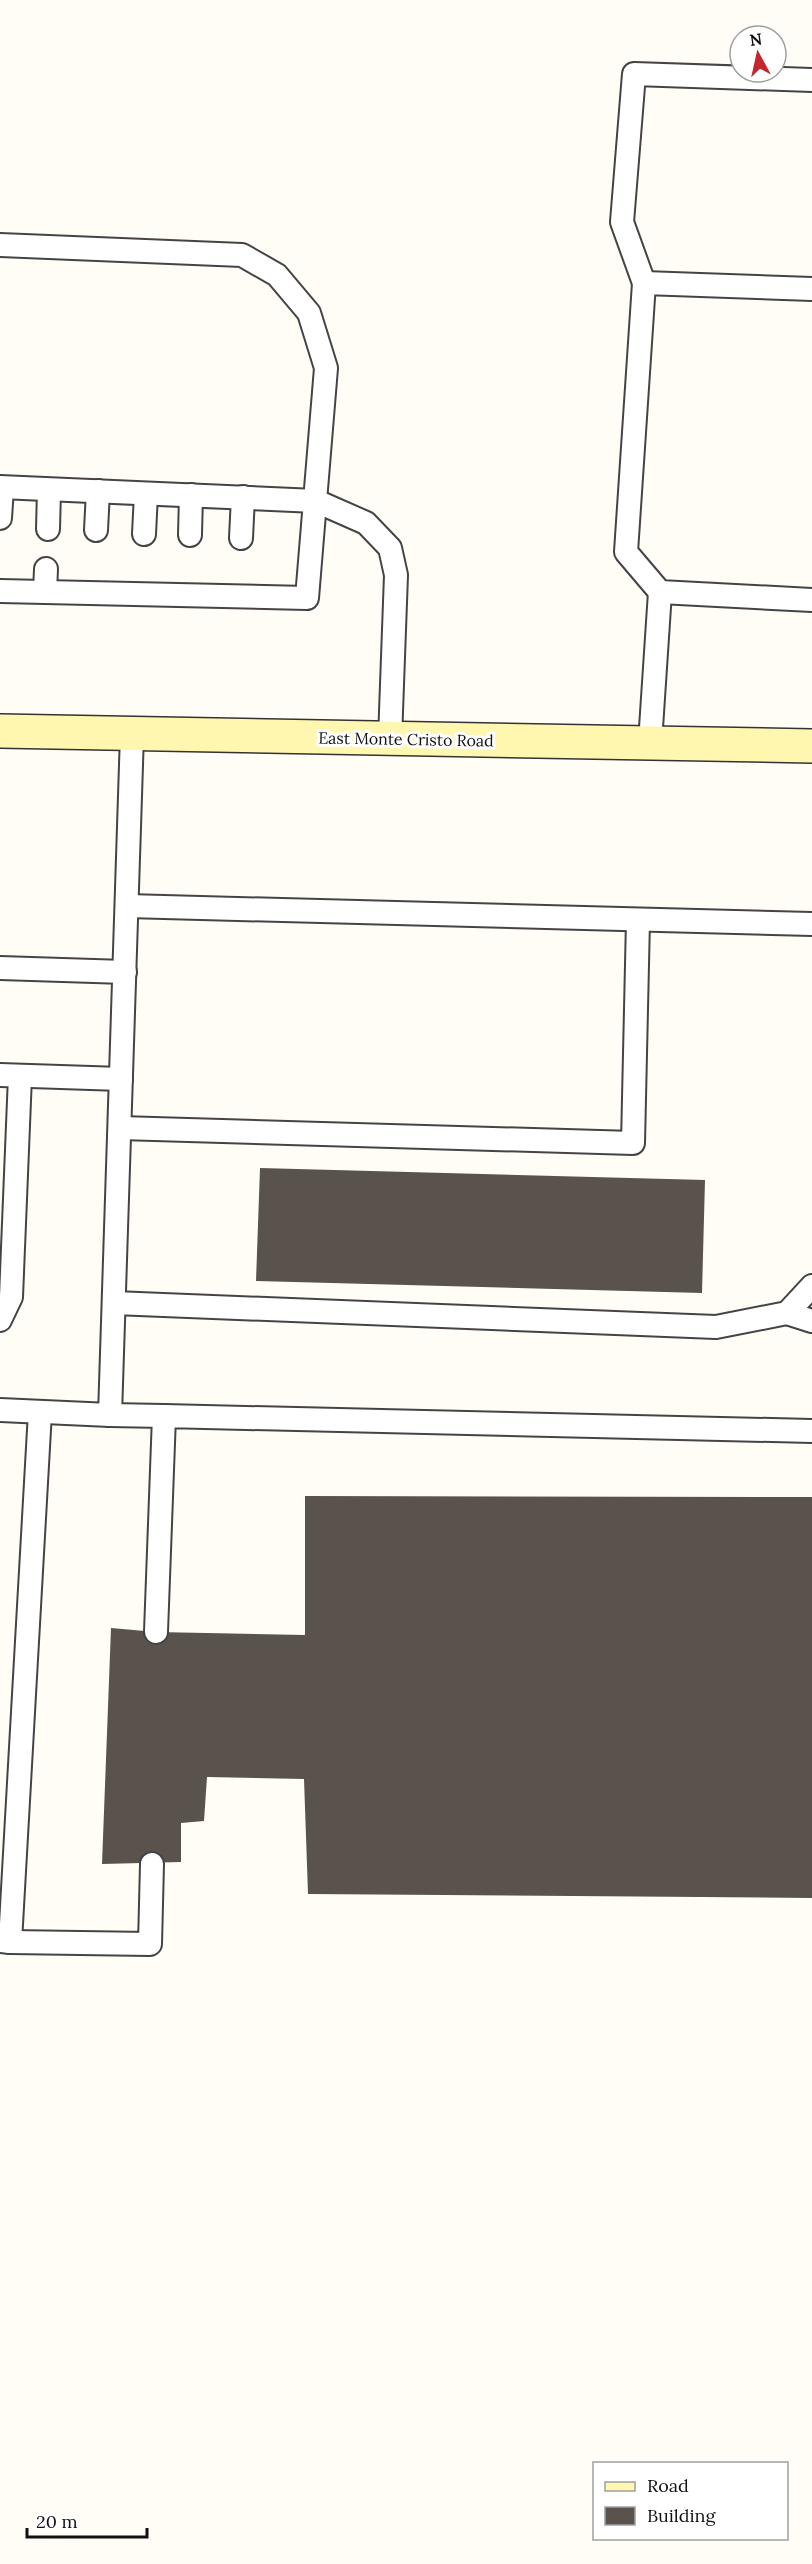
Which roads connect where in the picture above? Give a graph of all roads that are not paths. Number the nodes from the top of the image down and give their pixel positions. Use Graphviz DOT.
graph roads {
  1 [pos="812,80"];
  2 [pos="0,245"];
  3 [pos="644,283"];
  4 [pos="812,289"];
  5 [pos="1,488"];
  6 [pos="49,490"];
  7 [pos="98,492"];
  8 [pos="146,494"];
  9 [pos="191,495"];
  10 [pos="243,497"];
  11 [pos="316,501"];
  12 [pos="0,518"];
  13 [pos="48,529"];
  14 [pos="96,530"];
  15 [pos="144,534"];
  16 [pos="190,535"];
  17 [pos="241,538"];
  18 [pos="46,569"];
  19 [pos="0,591"];
  20 [pos="45,592"];
  21 [pos="660,592"];
  22 [pos="812,600"];
  23 [pos="0,731"];
  24 [pos="132,734"];
  25 [pos="390,739"];
  26 [pos="650,743"];
  27 [pos="812,746"];
  28 [pos="127,906"];
  29 [pos="638,920"];
  30 [pos="812,924"];
  31 [pos="0,968"];
  32 [pos="125,972"];
  33 [pos="10,1075"];
  34 [pos="121,1079"];
  35 [pos="120,1128"];
  36 [pos="812,1286"];
  37 [pos="114,1303"];
  38 [pos="787,1313"];
  39 [pos="0,1320"];
  40 [pos="812,1321"];
  41 [pos="0,1410"];
  42 [pos="40,1412"];
  43 [pos="110,1415"];
  44 [pos="164,1416"];
  45 [pos="812,1431"];
  46 [pos="156,1632"];
  47 [pos="152,1864"];
  48 [pos="5,1941"];
  1 -- 3 [label="lane"];
  2 -- 11 [label="lane"];
  3 -- 4 [label="lane"];
  3 -- 21 [label="lane"];
  5 -- 6 [label="lane"];
  5 -- 12 [label="lane"];
  6 -- 7 [label="lane"];
  6 -- 13 [label="lane"];
  7 -- 8 [label="lane"];
  7 -- 14 [label="lane"];
  8 -- 9 [label="lane"];
  8 -- 15 [label="lane"];
  9 -- 10 [label="lane"];
  9 -- 16 [label="lane"];
  10 -- 11 [label="lane"];
  10 -- 17 [label="lane"];
  11 -- 20 [label="lane"];
  11 -- 25 [label="lane"];
  18 -- 20 [label="lane"];
  19 -- 20 [label="lane"];
  21 -- 22 [label="lane"];
  21 -- 26 [label="lane"];
  23 -- 24 [label="main road, East Monte Cristo Road"];
  24 -- 25 [label="main road, East Monte Cristo Road"];
  24 -- 28 [label="lane"];
  25 -- 26 [label="main road, East Monte Cristo Road"];
  26 -- 27 [label="main road, East Monte Cristo Road"];
  28 -- 29 [label="lane"];
  28 -- 32 [label="lane"];
  29 -- 30 [label="lane"];
  29 -- 35 [label="lane"];
  31 -- 32 [label="lane"];
  32 -- 34 [label="lane"];
  33 -- 34 [label="lane"];
  33 -- 39 [label="lane"];
  34 -- 35 [label="lane"];
  35 -- 37 [label="lane"];
  36 -- 38 [label="lane"];
  37 -- 38 [label="lane"];
  37 -- 43 [label="lane"];
  38 -- 40 [label="lane"];
  41 -- 42 [label="lane"];
  42 -- 43 [label="lane"];
  42 -- 48 [label="lane"];
  43 -- 44 [label="lane"];
  44 -- 45 [label="lane"];
  44 -- 46 [label="lane"];
  47 -- 48 [label="lane"];
}
